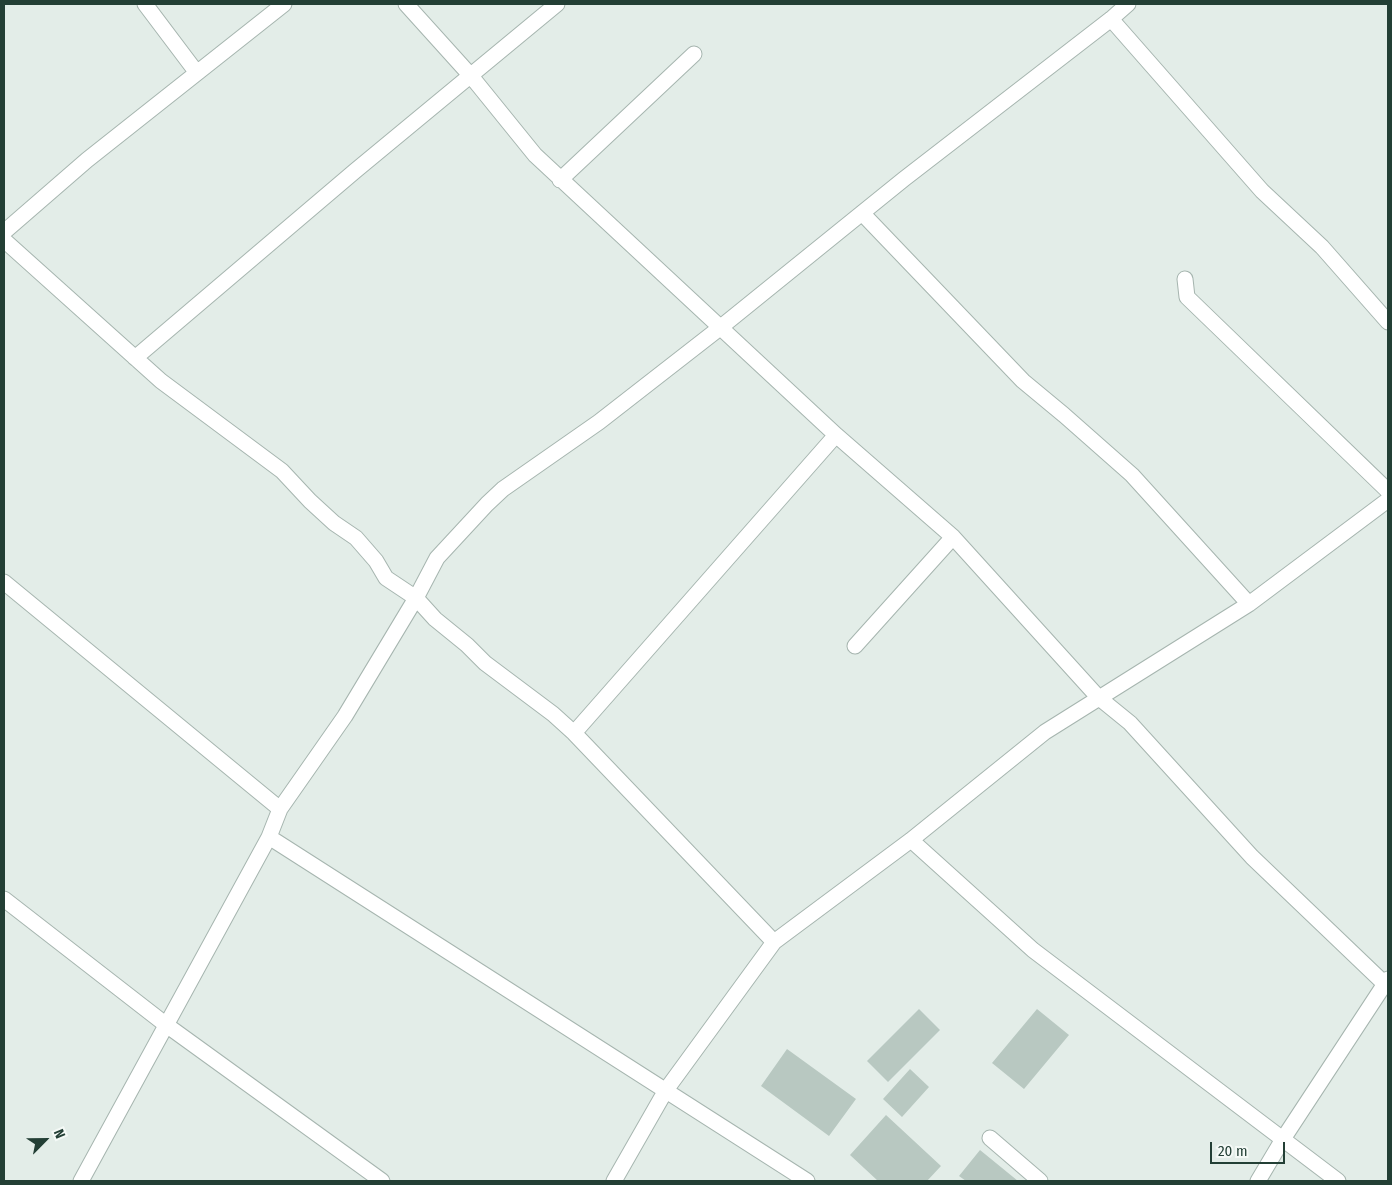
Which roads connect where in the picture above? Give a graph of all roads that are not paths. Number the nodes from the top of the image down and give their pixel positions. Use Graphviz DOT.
graph roads {
  1 [pos="145,4"];
  2 [pos="284,4"];
  3 [pos="406,4"];
  4 [pos="557,4"];
  5 [pos="1128,4"];
  6 [pos="1111,18"];
  7 [pos="694,54"];
  8 [pos="196,73"];
  9 [pos="471,76"];
  10 [pos="560,180"];
  11 [pos="862,213"];
  12 [pos="4,232"];
  13 [pos="4,240"];
  14 [pos="1185,279"];
  15 [pos="1388,322"];
  16 [pos="721,327"];
  17 [pos="135,358"];
  18 [pos="836,435"];
  19 [pos="1388,491"];
  20 [pos="1388,500"];
  21 [pos="953,537"];
  22 [pos="4,582"];
  23 [pos="416,598"];
  24 [pos="1249,604"];
  25 [pos="855,646"];
  26 [pos="1098,698"];
  27 [pos="574,733"];
  28 [pos="280,809"];
  29 [pos="269,837"];
  30 [pos="911,840"];
  31 [pos="4,899"];
  32 [pos="774,942"];
  33 [pos="1387,983"];
  34 [pos="165,1024"];
  35 [pos="666,1090"];
  36 [pos="990,1138"];
  37 [pos="1283,1139"];
  38 [pos="81,1181"];
  39 [pos="382,1181"];
  40 [pos="614,1181"];
  41 [pos="807,1181"];
  42 [pos="1040,1181"];
  43 [pos="1258,1181"];
  44 [pos="1338,1181"];
  1 -- 8 [label="street"];
  2 -- 8 [label="street"];
  3 -- 9 [label="street"];
  4 -- 9 [label="street"];
  5 -- 6 [label="street"];
  6 -- 11 [label="street"];
  6 -- 15 [label="street"];
  7 -- 10 [label="street"];
  8 -- 12 [label="street"];
  9 -- 10 [label="street"];
  9 -- 17 [label="street"];
  10 -- 16 [label="street"];
  11 -- 16 [label="street"];
  11 -- 24 [label="street"];
  13 -- 17 [label="street"];
  14 -- 19 [label="street"];
  16 -- 18 [label="street"];
  16 -- 23 [label="street"];
  17 -- 23 [label="street"];
  18 -- 21 [label="street"];
  18 -- 27 [label="street"];
  20 -- 24 [label="street"];
  21 -- 25 [label="street"];
  21 -- 26 [label="street"];
  22 -- 28 [label="street"];
  23 -- 27 [label="street"];
  23 -- 28 [label="street"];
  24 -- 26 [label="street"];
  26 -- 30 [label="street"];
  26 -- 33 [label="street"];
  27 -- 32 [label="street"];
  28 -- 29 [label="street"];
  29 -- 34 [label="street"];
  29 -- 35 [label="street"];
  30 -- 32 [label="street"];
  30 -- 37 [label="street"];
  31 -- 34 [label="street"];
  32 -- 35 [label="street"];
  33 -- 37 [label="street"];
  34 -- 38 [label="street"];
  34 -- 39 [label="street"];
  35 -- 40 [label="street"];
  35 -- 41 [label="street"];
  36 -- 42 [label="street"];
  37 -- 43 [label="street"];
  37 -- 44 [label="street"];
}
